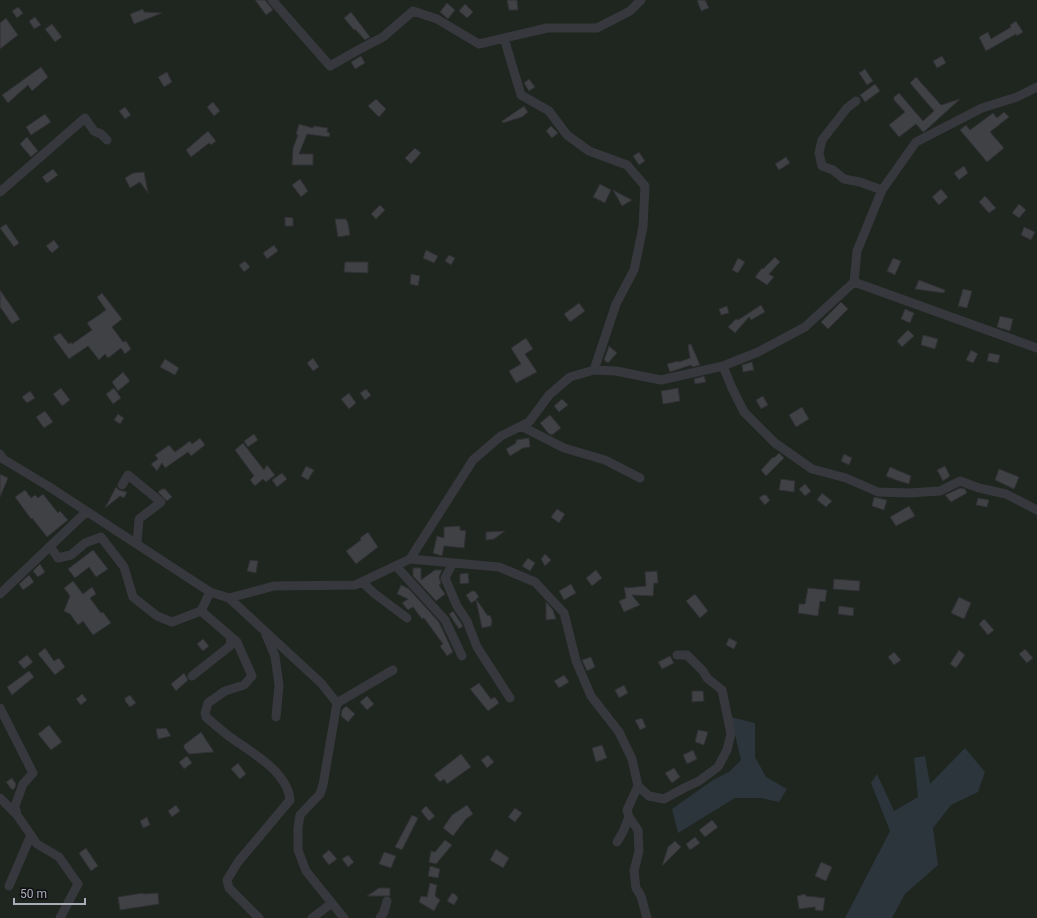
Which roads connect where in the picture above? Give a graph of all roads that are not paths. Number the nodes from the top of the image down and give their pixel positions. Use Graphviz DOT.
graph roads {
  1 [pos="272,0"];
  2 [pos="641,0"];
  3 [pos="504,38"];
  4 [pos="1037,87"];
  5 [pos="856,100"];
  6 [pos="107,140"];
  7 [pos="882,190"];
  8 [pos="0,192"];
  9 [pos="854,282"];
  10 [pos="1037,348"];
  11 [pos="723,366"];
  12 [pos="594,370"];
  13 [pos="521,426"];
  14 [pos="0,454"];
  15 [pos="640,478"];
  16 [pos="122,485"];
  17 [pos="1037,510"];
  18 [pos="86,512"];
  19 [pos="137,544"];
  20 [pos="50,546"];
  21 [pos="410,559"];
  22 [pos="453,563"];
  23 [pos="396,566"];
  24 [pos="362,582"];
  25 [pos="210,592"];
  26 [pos="0,594"];
  27 [pos="229,598"];
  28 [pos="201,611"];
  29 [pos="407,618"];
  30 [pos="265,632"];
  31 [pos="231,637"];
  32 [pos="677,655"];
  33 [pos="462,656"];
  34 [pos="393,670"];
  35 [pos="192,676"];
  36 [pos="510,698"];
  37 [pos="337,703"];
  38 [pos="0,708"];
  39 [pos="276,717"];
  40 [pos="638,786"];
  41 [pos="0,798"];
  42 [pos="17,816"];
  43 [pos="630,817"];
  44 [pos="31,835"];
  45 [pos="617,842"];
  46 [pos="9,886"];
  47 [pos="387,901"];
  48 [pos="332,903"];
  49 [pos="60,918"];
  50 [pos="260,918"];
  51 [pos="312,918"];
  52 [pos="344,918"];
  53 [pos="380,918"];
  54 [pos="647,918"];
  1 -- 3 [label="street"];
  2 -- 3 [label="street"];
  3 -- 12 [label="street"];
  4 -- 7 [label="street"];
  5 -- 7 [label="street"];
  6 -- 8 [label="street"];
  7 -- 9 [label="street"];
  9 -- 10 [label="street"];
  9 -- 11 [label="street"];
  11 -- 12 [label="street"];
  11 -- 17 [label="street"];
  12 -- 13 [label="street"];
  13 -- 15 [label="street"];
  13 -- 21 [label="street"];
  14 -- 18 [label="street"];
  16 -- 19 [label="street"];
  18 -- 19 [label="street"];
  18 -- 20 [label="street"];
  19 -- 25 [label="street"];
  20 -- 26 [label="street"];
  20 -- 28 [label="street"];
  21 -- 22 [label="street"];
  21 -- 23 [label="street"];
  22 -- 36 [label="street"];
  22 -- 40 [label="street"];
  23 -- 24 [label="street"];
  23 -- 33 [label="street"];
  24 -- 27 [label="street"];
  24 -- 29 [label="street"];
  25 -- 27 [label="street"];
  25 -- 28 [label="street"];
  27 -- 30 [label="street"];
  28 -- 31 [label="street"];
  30 -- 37 [label="street"];
  30 -- 39 [label="street"];
  31 -- 35 [label="street"];
  31 -- 50 [label="street"];
  32 -- 40 [label="street"];
  34 -- 37 [label="street"];
  37 -- 48 [label="street"];
  38 -- 42 [label="street"];
  40 -- 43 [label="street"];
  41 -- 42 [label="street"];
  42 -- 44 [label="street"];
  43 -- 45 [label="street"];
  43 -- 54 [label="street"];
  44 -- 46 [label="street"];
  44 -- 49 [label="street"];
  47 -- 53 [label="street"];
  48 -- 51 [label="street"];
  48 -- 52 [label="street"];
}
